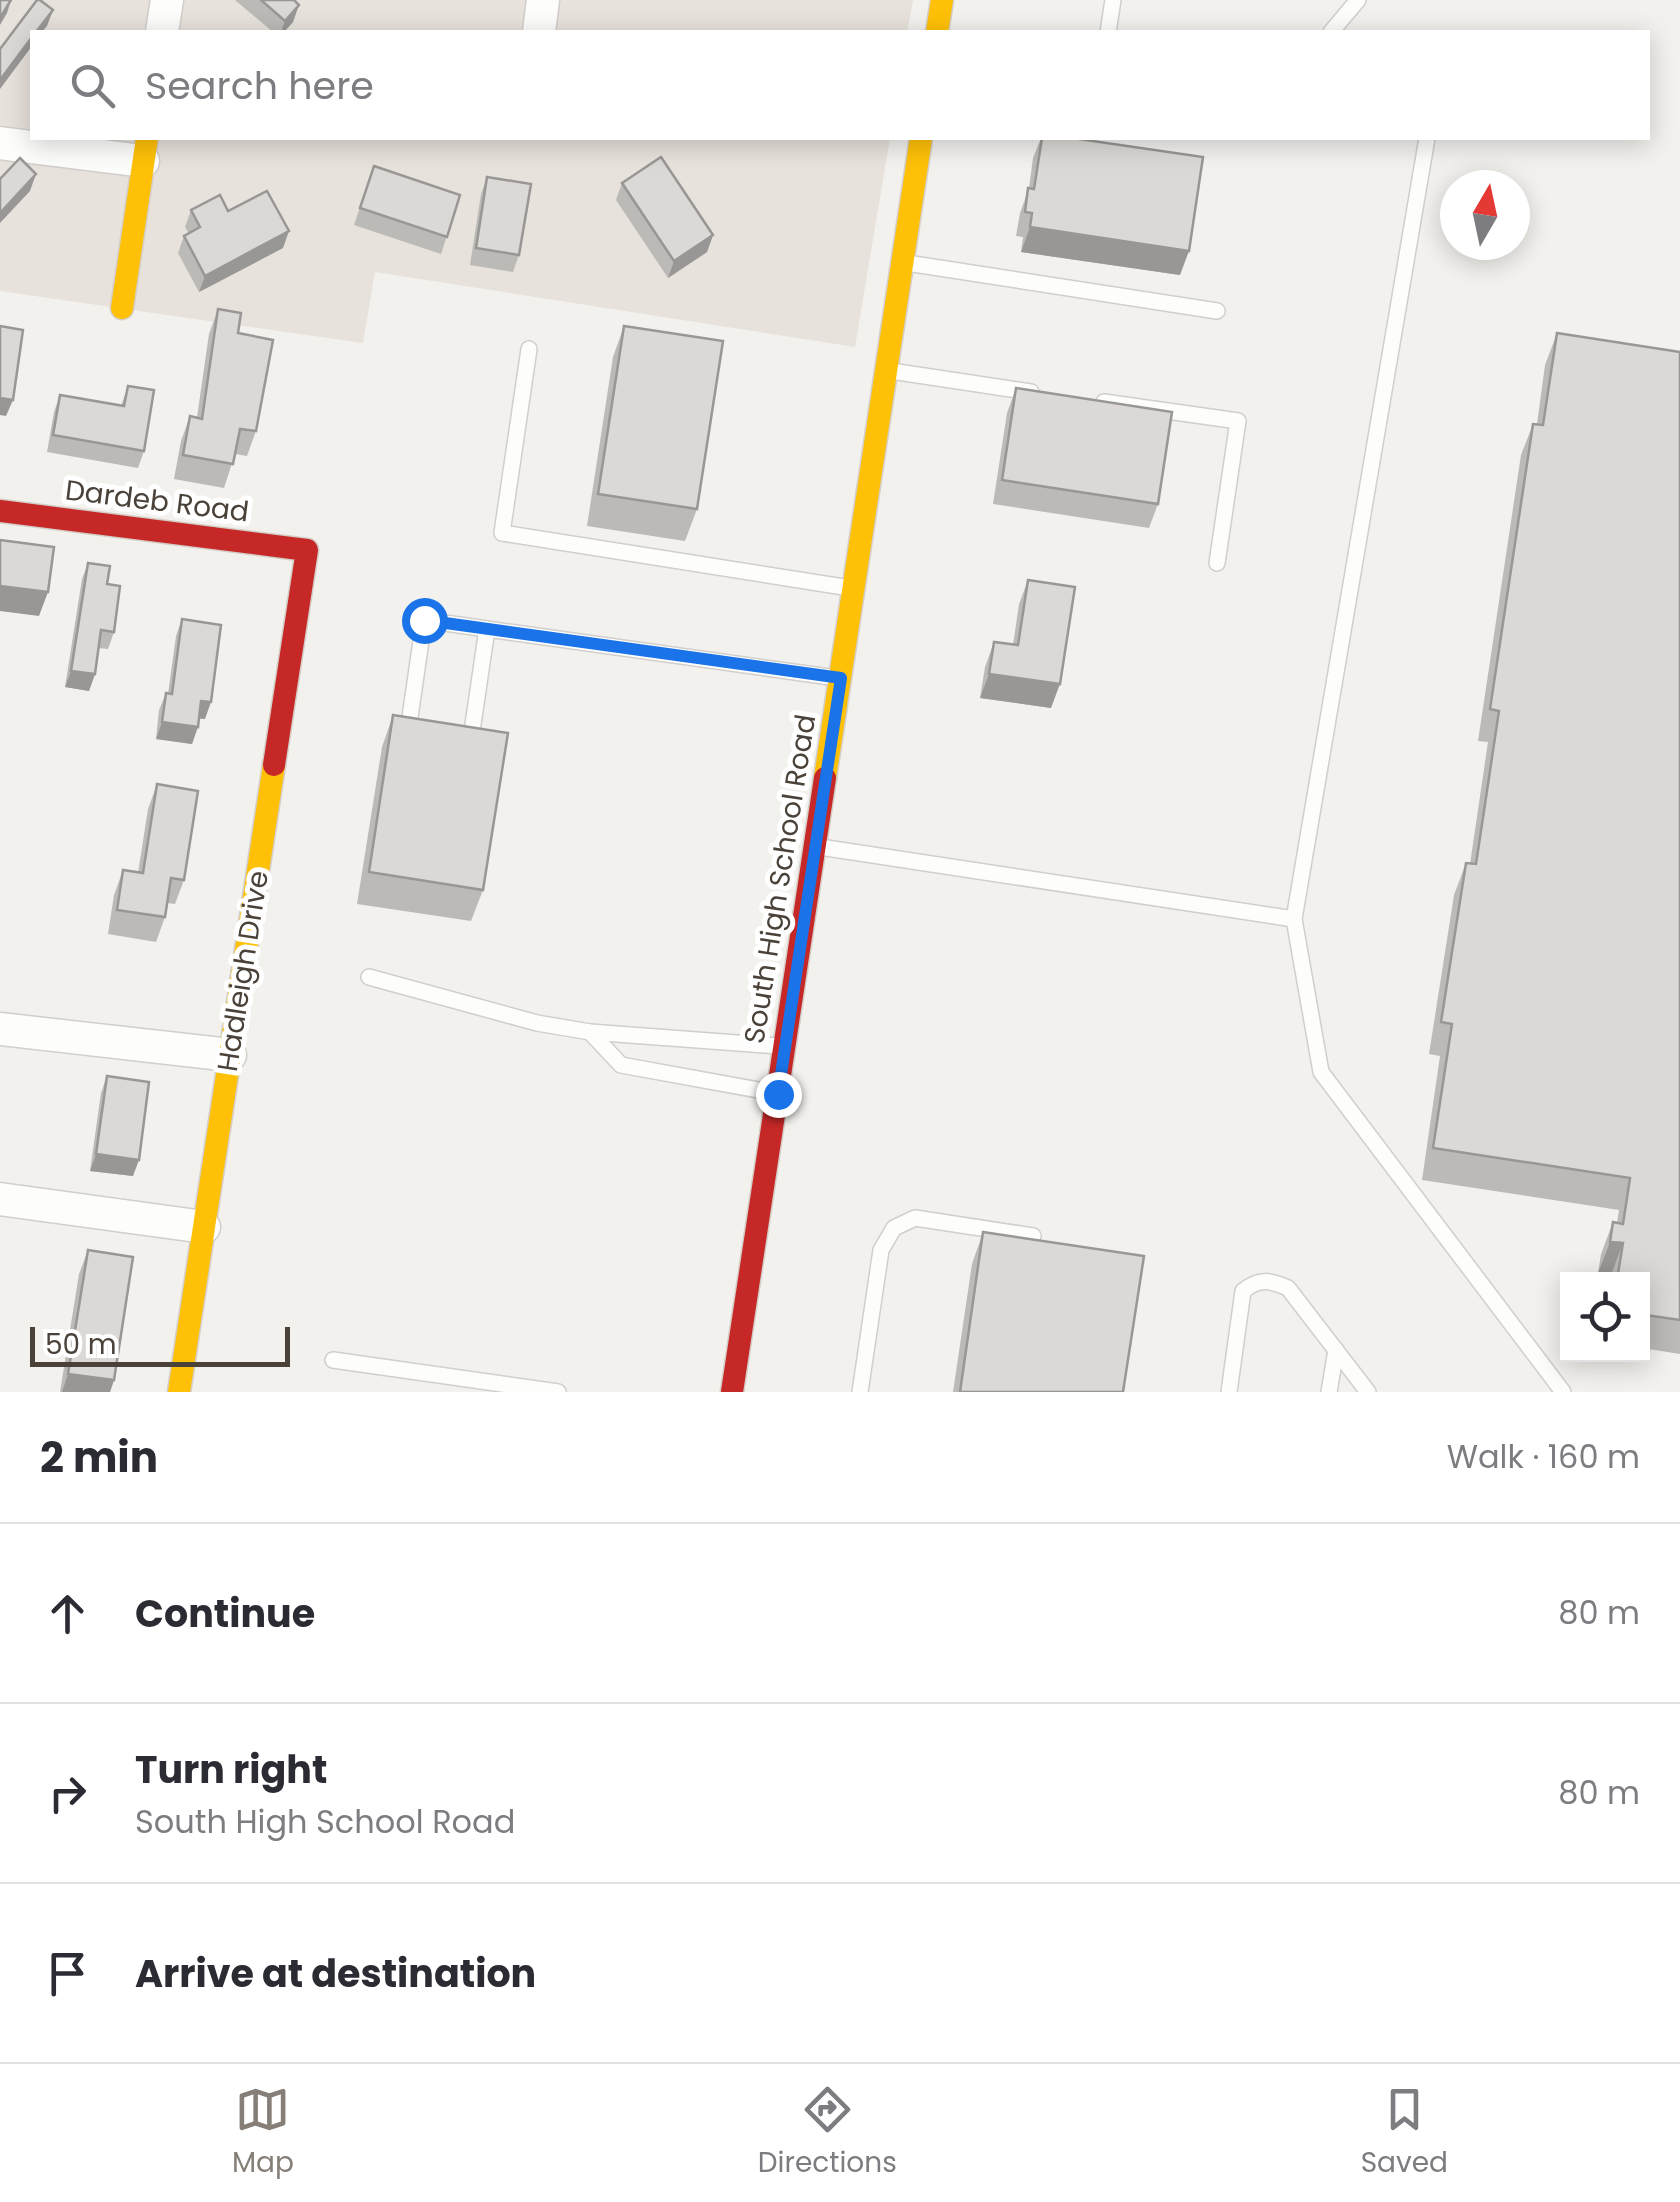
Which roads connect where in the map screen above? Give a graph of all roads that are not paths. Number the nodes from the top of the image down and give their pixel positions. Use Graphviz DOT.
graph roads {
  1 [pos="166,0"];
  2 [pos="544,0"];
  3 [pos="942,0"];
  4 [pos="1113,0"];
  5 [pos="1358,0"];
  6 [pos="162,30"];
  7 [pos="538,30"];
  8 [pos="937,30"];
  9 [pos="1108,30"];
  10 [pos="1333,30"];
  11 [pos="921,140"];
  12 [pos="1427,140"];
  13 [pos="0,143"];
  14 [pos="145,149"];
  15 [pos="903,262"];
  16 [pos="122,308"];
  17 [pos="1216,311"];
  18 [pos="528,349"];
  19 [pos="887,370"];
  20 [pos="1045,394"];
  21 [pos="1083,399"];
  22 [pos="0,512"];
  23 [pos="307,550"];
  24 [pos="1217,563"];
  25 [pos="854,588"];
  26 [pos="488,629"];
  27 [pos="841,678"];
  28 [pos="408,724"];
  29 [pos="472,731"];
  30 [pos="816,846"];
  31 [pos="1294,919"];
  32 [pos="370,977"];
  33 [pos="0,1028"];
  34 [pos="590,1032"];
  35 [pos="785,1046"];
  36 [pos="230,1055"];
  37 [pos="778,1094"];
  38 [pos="0,1200"];
  39 [pos="204,1228"];
  40 [pos="1033,1236"];
  41 [pos="1336,1350"];
  42 [pos="333,1360"];
  43 [pos="179,1392"];
  44 [pos="558,1392"];
  45 [pos="732,1392"];
  46 [pos="860,1392"];
  47 [pos="1229,1392"];
  48 [pos="1329,1392"];
  49 [pos="1368,1392"];
  50 [pos="1563,1392"];
  1 -- 6 [label="street"];
  2 -- 7 [label="street"];
  3 -- 8 [label="street"];
  4 -- 9 [label="lane"];
  5 -- 10 [label="lane"];
  11 -- 15 [label="street, South High School Road"];
  12 -- 31 [label="lane"];
  13 -- 14 [label="street"];
  14 -- 16 [label="street"];
  15 -- 17 [label="lane"];
  15 -- 19 [label="street, South High School Road"];
  18 -- 25 [label="lane"];
  19 -- 20 [label="lane"];
  19 -- 25 [label="street, South High School Road"];
  21 -- 24 [label="lane"];
  22 -- 23 [label="street, Dardeb Road"];
  23 -- 36 [label="street, Hadleigh Drive"];
  25 -- 27 [label="street, South High School Road"];
  26 -- 27 [label="lane"];
  26 -- 28 [label="lane"];
  26 -- 29 [label="lane"];
  27 -- 30 [label="street, South High School Road"];
  30 -- 31 [label="lane"];
  30 -- 35 [label="street, South High School Road"];
  31 -- 50 [label="lane"];
  32 -- 34 [label="lane"];
  33 -- 36 [label="street"];
  34 -- 35 [label="lane"];
  34 -- 37 [label="lane"];
  35 -- 37 [label="street, South High School Road"];
  36 -- 39 [label="street, Hadleigh Drive"];
  37 -- 45 [label="street, South High School Road"];
  38 -- 39 [label="street"];
  39 -- 43 [label="street, Hadleigh Drive"];
  40 -- 46 [label="lane"];
  41 -- 47 [label="lane"];
  41 -- 48 [label="lane"];
  41 -- 49 [label="lane"];
  42 -- 44 [label="lane"];
}
